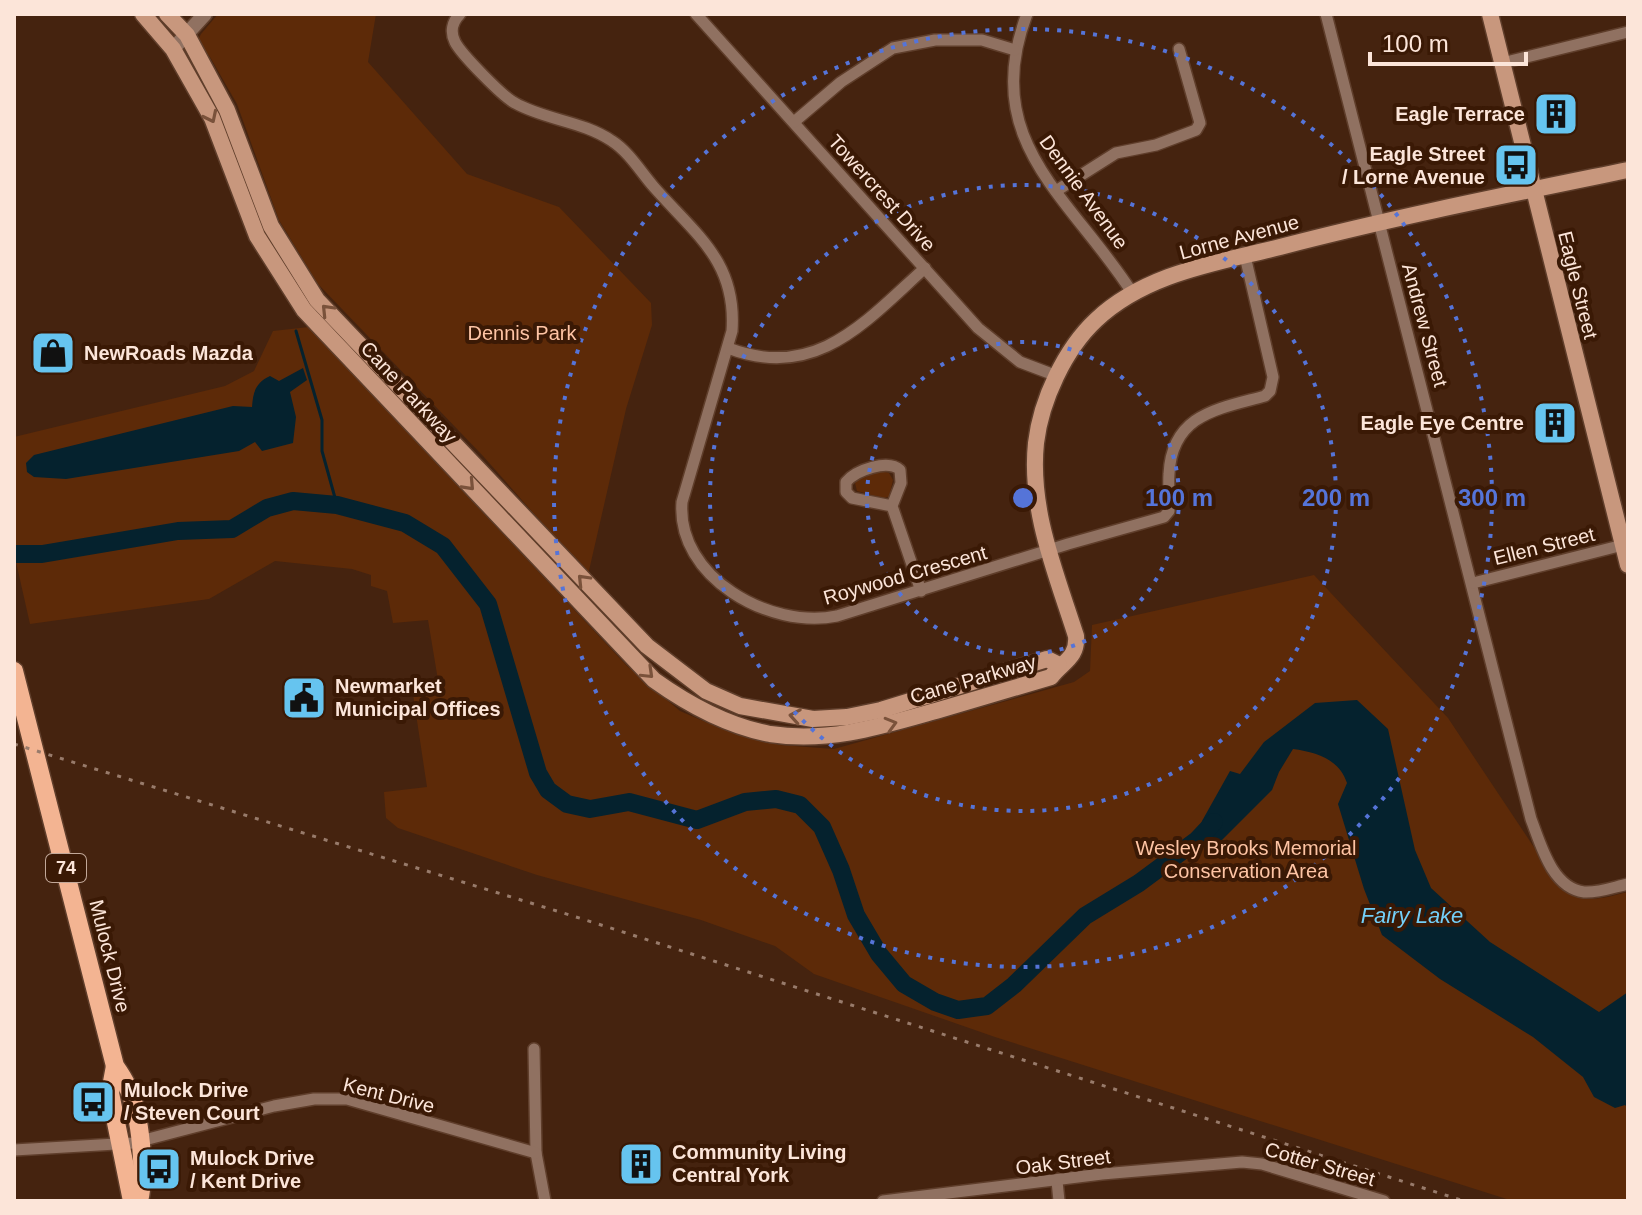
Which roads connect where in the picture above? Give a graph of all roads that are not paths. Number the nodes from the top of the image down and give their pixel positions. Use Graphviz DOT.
graph roads {
  1 [pos="143,14"];
  2 [pos="167,14"];
  3 [pos="205,14"];
  4 [pos="460,14"];
  5 [pos="696,14"];
  6 [pos="1027,14"];
  7 [pos="1326,14"];
  8 [pos="1490,14"];
  9 [pos="1628,32"];
  10 [pos="187,35"];
  11 [pos="173,49"];
  12 [pos="1179,49"];
  13 [pos="1015,50"];
  14 [pos="1502,63"];
  15 [pos="794,122"];
  16 [pos="1628,170"];
  17 [pos="1533,189"];
  18 [pos="1056,191"];
  19 [pos="1378,222"];
  20 [pos="1245,256"];
  21 [pos="925,268"];
  22 [pos="1133,294"];
  23 [pos="728,348"];
  24 [pos="1057,376"];
  25 [pos="892,506"];
  26 [pos="1623,545"];
  27 [pos="1049,550"];
  28 [pos="1628,565"];
  29 [pos="1473,583"];
  30 [pos="921,591"];
  31 [pos="1059,665"];
  32 [pos="14,671"];
  33 [pos="1628,884"];
  34 [pos="534,1049"];
  35 [pos="115,1066"];
  36 [pos="140,1140"];
  37 [pos="121,1144"];
  38 [pos="14,1150"];
  39 [pos="536,1153"];
  40 [pos="1247,1163"];
  41 [pos="1057,1181"];
  42 [pos="132,1201"];
  43 [pos="139,1201"];
  44 [pos="545,1201"];
  45 [pos="883,1201"];
  46 [pos="1059,1201"];
  47 [pos="1384,1201"];
  1 -- 11 [label="main road, Cane Parkway"];
  2 -- 10 [label="main road, Cane Parkway"];
  3 -- 10 [label="street"];
  4 -- 23 [label="street, Roywood Crescent"];
  5 -- 15 [label="street, Towercrest Drive"];
  6 -- 13 [label="street, Dennie Avenue"];
  7 -- 19 [label="street, Andrew Street"];
  8 -- 14 [label="main road, Eagle Street"];
  9 -- 14 [label="street"];
  10 -- 11 [label="street"];
  31 -- 10 [label="main road, Cane Parkway, one-way"];
  11 -- 31 [label="main road, Cane Parkway, one-way"];
  12 -- 18 [label="street"];
  13 -- 15 [label="street"];
  13 -- 18 [label="street, Dennie Avenue"];
  14 -- 17 [label="main road, Eagle Street"];
  15 -- 21 [label="street, Towercrest Drive"];
  16 -- 17 [label="main road, Lorne Avenue"];
  17 -- 19 [label="main road, Lorne Avenue"];
  17 -- 26 [label="main road, Eagle Street"];
  18 -- 22 [label="street, Dennie Avenue"];
  19 -- 20 [label="main road, Lorne Avenue"];
  19 -- 29 [label="street, Andrew Street"];
  20 -- 22 [label="main road, Lorne Avenue"];
  20 -- 27 [label="street, Roywood Crescent"];
  21 -- 23 [label="street"];
  21 -- 24 [label="street, Towercrest Drive"];
  22 -- 24 [label="main road, Lorne Avenue"];
  23 -- 30 [label="street, Roywood Crescent"];
  24 -- 27 [label="main road, Lorne Avenue"];
  25 -- 25 [label="street"];
  25 -- 30 [label="street"];
  26 -- 28 [label="main road, Eagle Street"];
  26 -- 29 [label="street, Ellen Street"];
  27 -- 30 [label="street, Roywood Crescent"];
  27 -- 31 [label="main road, Lorne Avenue"];
  29 -- 33 [label="street, Andrew Street"];
  32 -- 35 [label="main road, Mulock Drive / 74"];
  34 -- 39 [label="street"];
  35 -- 36 [label="main road, Mulock Drive / 74"];
  35 -- 37 [label="main road, Mulock Drive / 74"];
  36 -- 37 [label="street, Kent Drive"];
  36 -- 39 [label="street, Kent Drive"];
  36 -- 43 [label="main road, Mulock Drive / 74"];
  37 -- 38 [label="street, Kent Drive"];
  37 -- 42 [label="main road, Mulock Drive / 74"];
  39 -- 44 [label="street"];
  40 -- 41 [label="street, Oak Street"];
  40 -- 47 [label="street, Cotter Street"];
  41 -- 45 [label="street, Oak Street"];
  41 -- 46 [label="street"];
}
